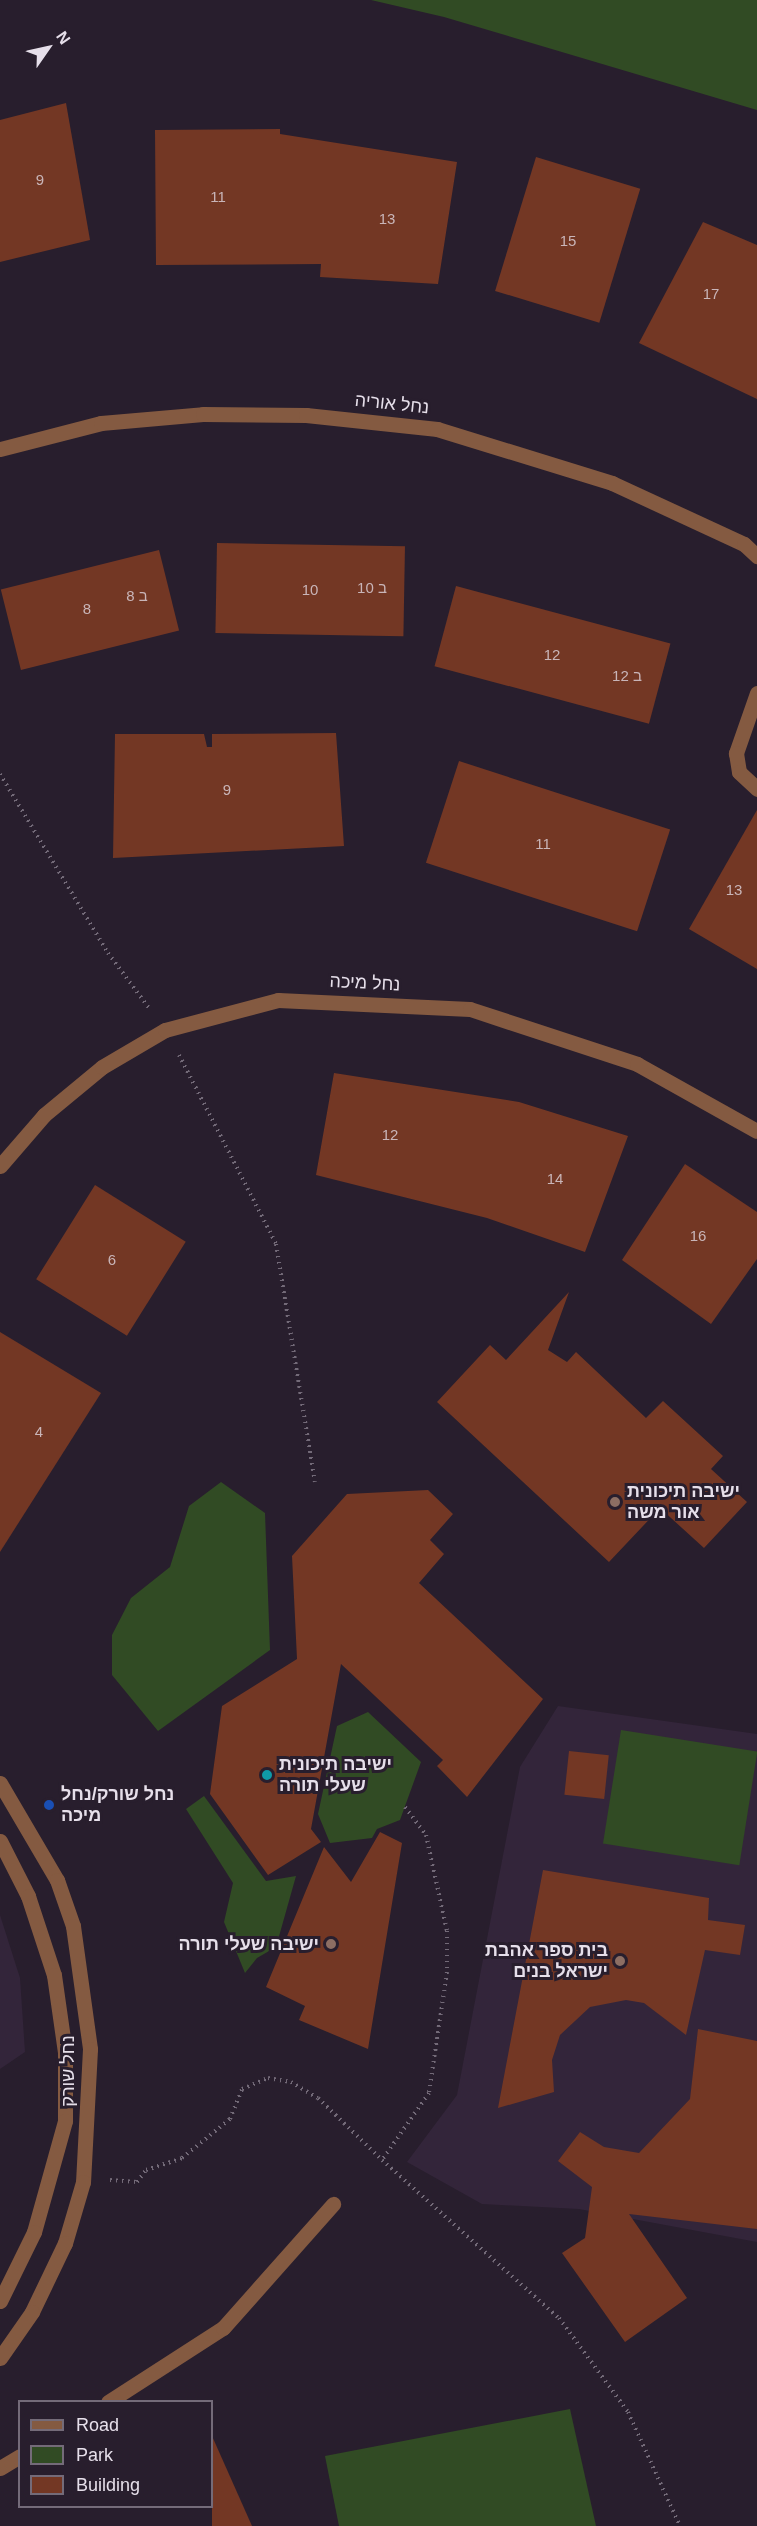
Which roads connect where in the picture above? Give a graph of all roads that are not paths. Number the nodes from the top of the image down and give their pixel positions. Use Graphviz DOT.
graph roads {
  1 [pos="0,449"];
  2 [pos="757,556"];
  3 [pos="757,693"];
  4 [pos="757,789"];
  5 [pos="757,1131"];
  6 [pos="0,1166"];
  7 [pos="0,1783"];
  8 [pos="0,1841"];
  9 [pos="333,2204"];
  10 [pos="0,2301"];
  11 [pos="0,2358"];
  12 [pos="111,2400"];
  13 [pos="18,2457"];
  14 [pos="0,2468"];
  1 -- 2 [label="street, נחל אוריה"];
  3 -- 4 [label="street"];
  5 -- 6 [label="street, נחל מיכה"];
  7 -- 11 [label="street, נחל שורק"];
  8 -- 10 [label="street, נחל שורק"];
  9 -- 12 [label="street"];
  13 -- 14 [label="street"];
}
